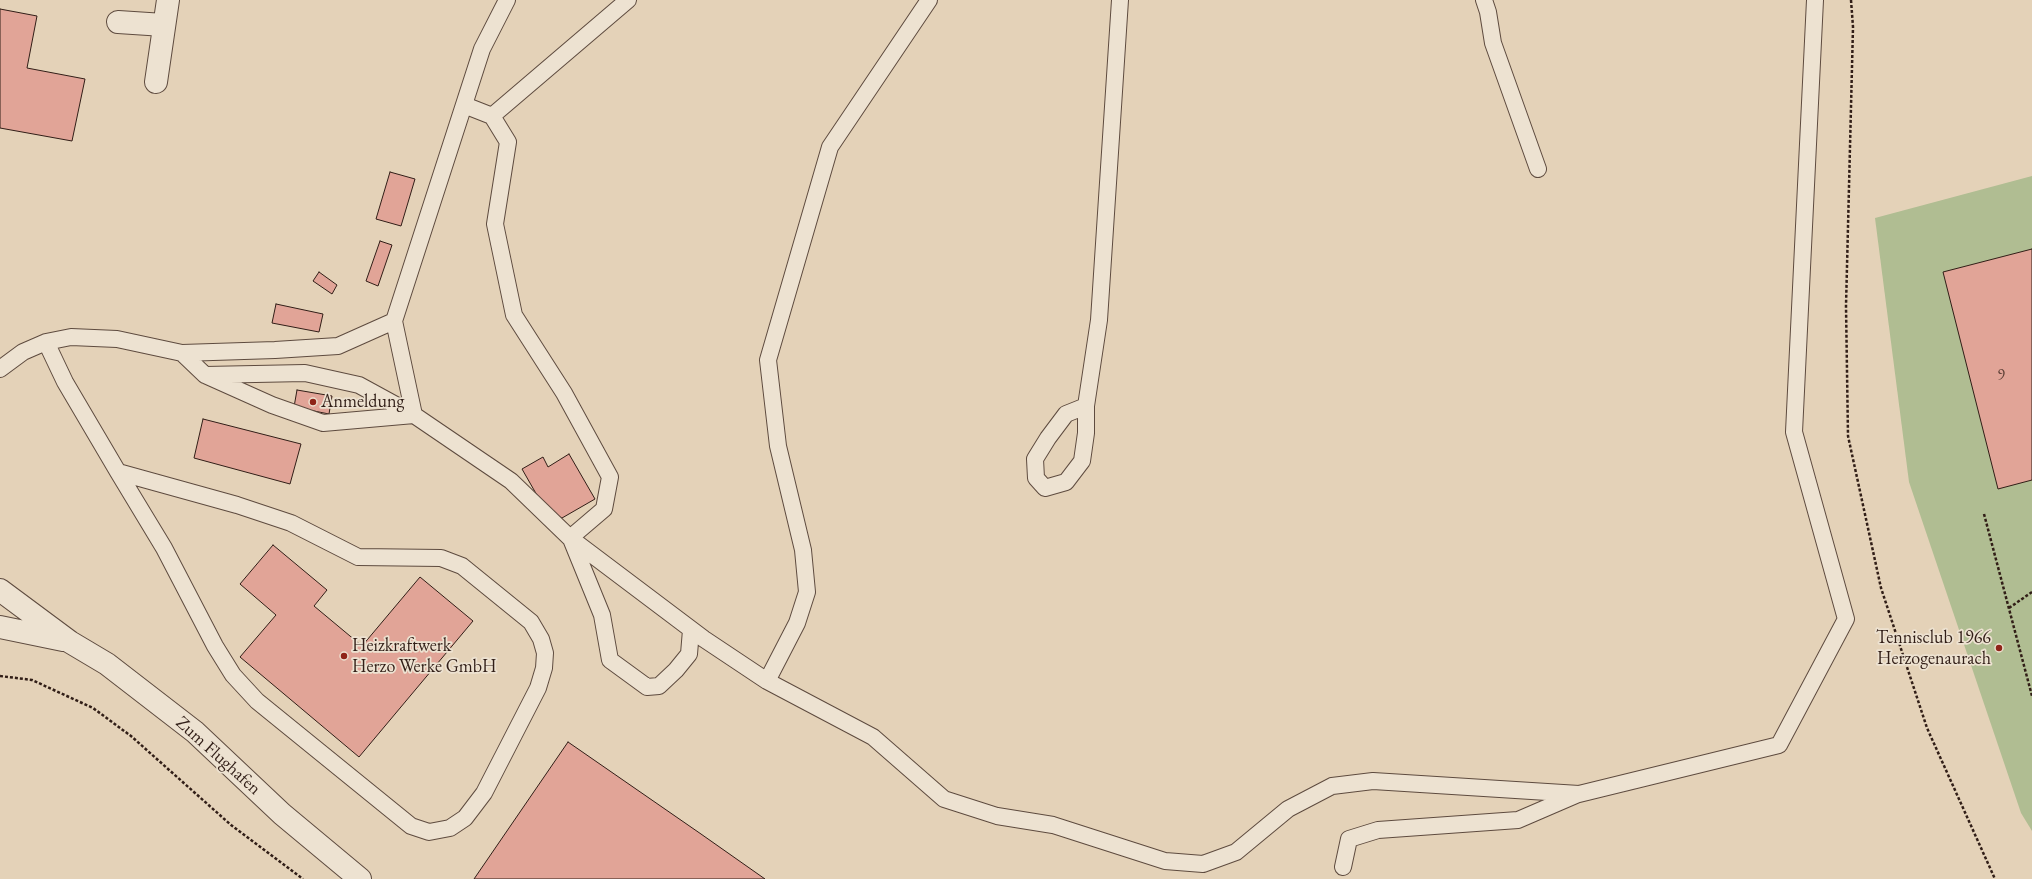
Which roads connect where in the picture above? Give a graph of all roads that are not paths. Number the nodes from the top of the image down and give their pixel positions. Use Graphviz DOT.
graph roads {
  1 [pos="168,0"];
  2 [pos="507,0"];
  3 [pos="628,0"];
  4 [pos="929,0"];
  5 [pos="1120,0"];
  6 [pos="1484,0"];
  7 [pos="1815,0"];
  8 [pos="118,22"];
  9 [pos="164,25"];
  10 [pos="156,82"];
  11 [pos="464,105"];
  12 [pos="492,116"];
  13 [pos="1538,169"];
  14 [pos="394,321"];
  15 [pos="46,342"];
  16 [pos="182,353"];
  17 [pos="0,369"];
  18 [pos="205,375"];
  19 [pos="1086,406"];
  20 [pos="414,415"];
  21 [pos="118,472"];
  22 [pos="570,538"];
  23 [pos="0,590"];
  24 [pos="0,627"];
  25 [pos="691,630"];
  26 [pos="70,642"];
  27 [pos="767,681"];
  28 [pos="1579,794"];
  29 [pos="1344,867"];
  30 [pos="360,879"];
  1 -- 9 [label="street"];
  2 -- 11 [label="lane"];
  3 -- 12 [label="lane"];
  4 -- 27 [label="lane"];
  5 -- 19 [label="lane"];
  6 -- 13 [label="lane"];
  7 -- 28 [label="lane"];
  8 -- 9 [label="street"];
  9 -- 10 [label="street"];
  11 -- 12 [label="lane"];
  11 -- 14 [label="lane"];
  12 -- 22 [label="lane"];
  14 -- 16 [label="lane"];
  14 -- 20 [label="lane"];
  15 -- 16 [label="lane"];
  15 -- 17 [label="lane"];
  15 -- 21 [label="lane"];
  16 -- 18 [label="lane"];
  18 -- 20 [label="lane"];
  18 -- 20 [label="lane"];
  19 -- 19 [label="lane"];
  20 -- 22 [label="lane"];
  21 -- 21 [label="lane"];
  22 -- 25 [label="lane"];
  22 -- 25 [label="lane"];
  23 -- 26 [label="street, Zum Flughafen"];
  24 -- 26 [label="street, Zum Flughafen"];
  25 -- 27 [label="lane"];
  26 -- 30 [label="street, Zum Flughafen"];
  27 -- 28 [label="lane"];
  28 -- 29 [label="lane"];
}
